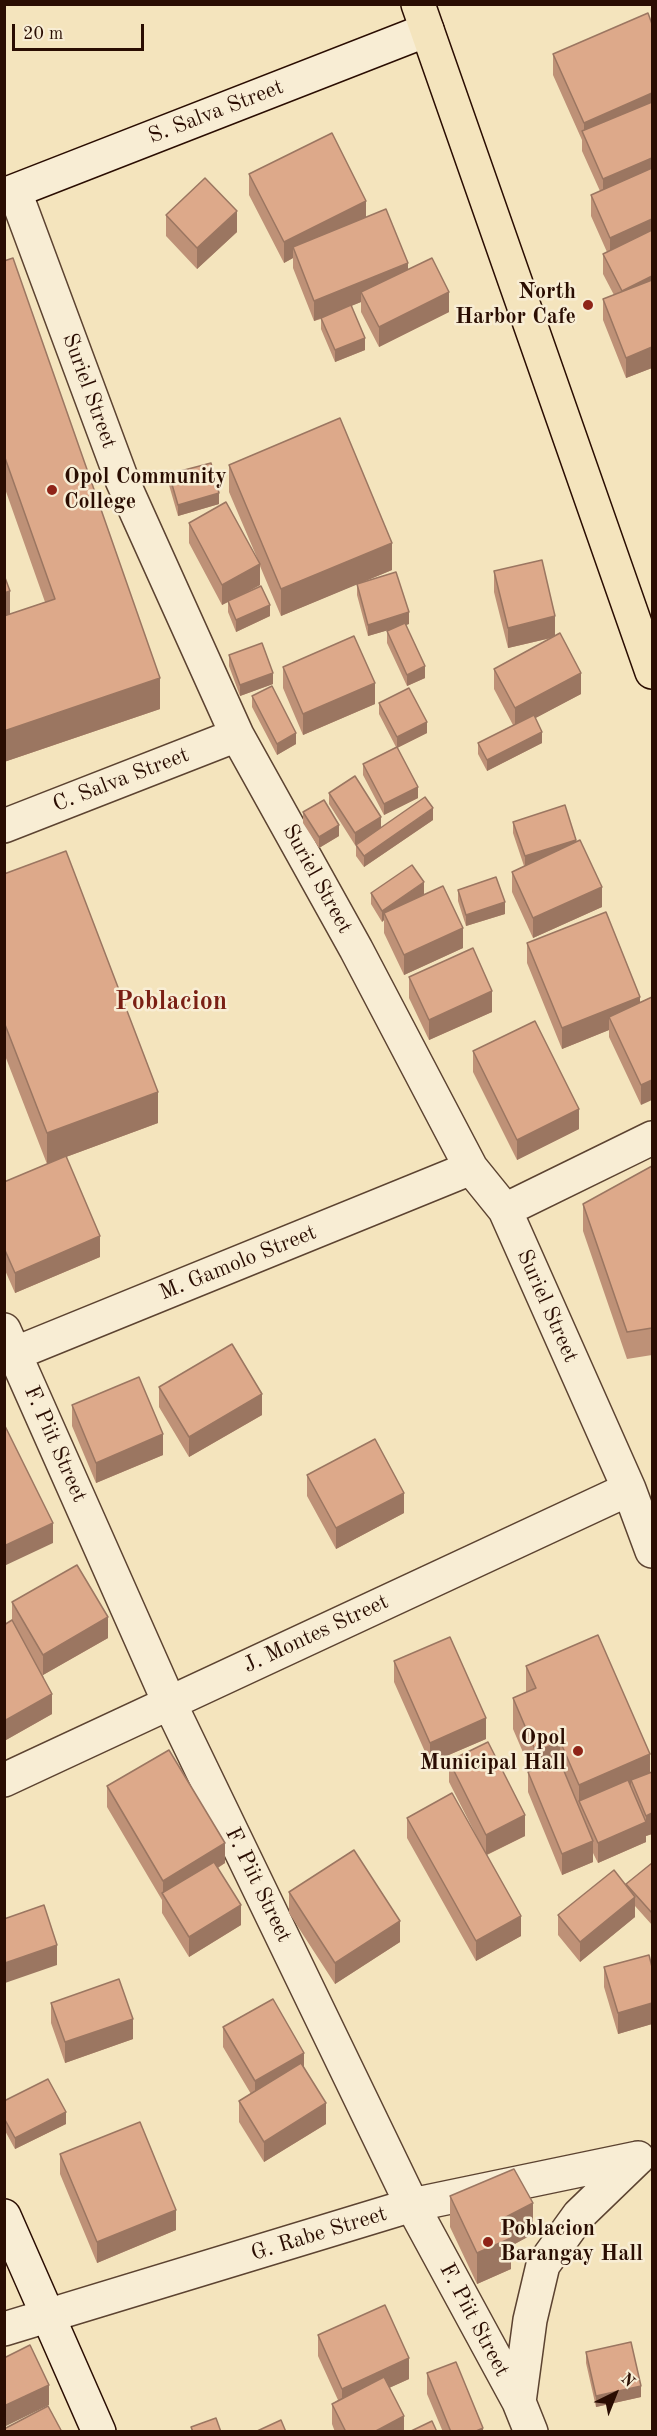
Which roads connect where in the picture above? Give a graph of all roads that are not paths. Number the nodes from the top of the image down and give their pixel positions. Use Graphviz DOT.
graph roads {
  1 [pos="422,17"];
  2 [pos="10,194"];
  3 [pos="652,672"];
  4 [pos="237,735"];
  5 [pos="4,825"];
  6 [pos="652,1138"];
  7 [pos="471,1168"];
  8 [pos="505,1210"];
  9 [pos="8,1347"];
  10 [pos="629,1489"];
  11 [pos="652,1551"];
  12 [pos="169,1702"];
  13 [pos="4,1780"];
  14 [pos="645,2155"];
  15 [pos="412,2205"];
  16 [pos="4,2216"];
  17 [pos="50,2316"];
  18 [pos="4,2328"];
  19 [pos="525,2417"];
  20 [pos="99,2432"];
  1 -- 2 [label="street, S. Salva Street"];
  1 -- 3 [label="highway"];
  2 -- 4 [label="street, Suriel Street"];
  4 -- 5 [label="street, C. Salva Street"];
  4 -- 7 [label="street, Suriel Street"];
  6 -- 8 [label="street"];
  7 -- 8 [label="street, Suriel Street"];
  7 -- 9 [label="street, M. Gamolo Street"];
  8 -- 10 [label="street, Suriel Street"];
  9 -- 12 [label="street, F. Piit Street"];
  10 -- 11 [label="street, Suriel Street"];
  10 -- 12 [label="street, J. Montes Street"];
  12 -- 13 [label="street, J. Montes Street"];
  12 -- 15 [label="street, F. Piit Street"];
  14 -- 15 [label="street, G. Rabe Street"];
  14 -- 19 [label="street, G. Rabe Street"];
  15 -- 17 [label="street, G. Rabe Street"];
  15 -- 19 [label="street, F. Piit Street"];
  16 -- 17 [label="street"];
  17 -- 18 [label="street, G. Rabe Street"];
  17 -- 20 [label="street"];
}
